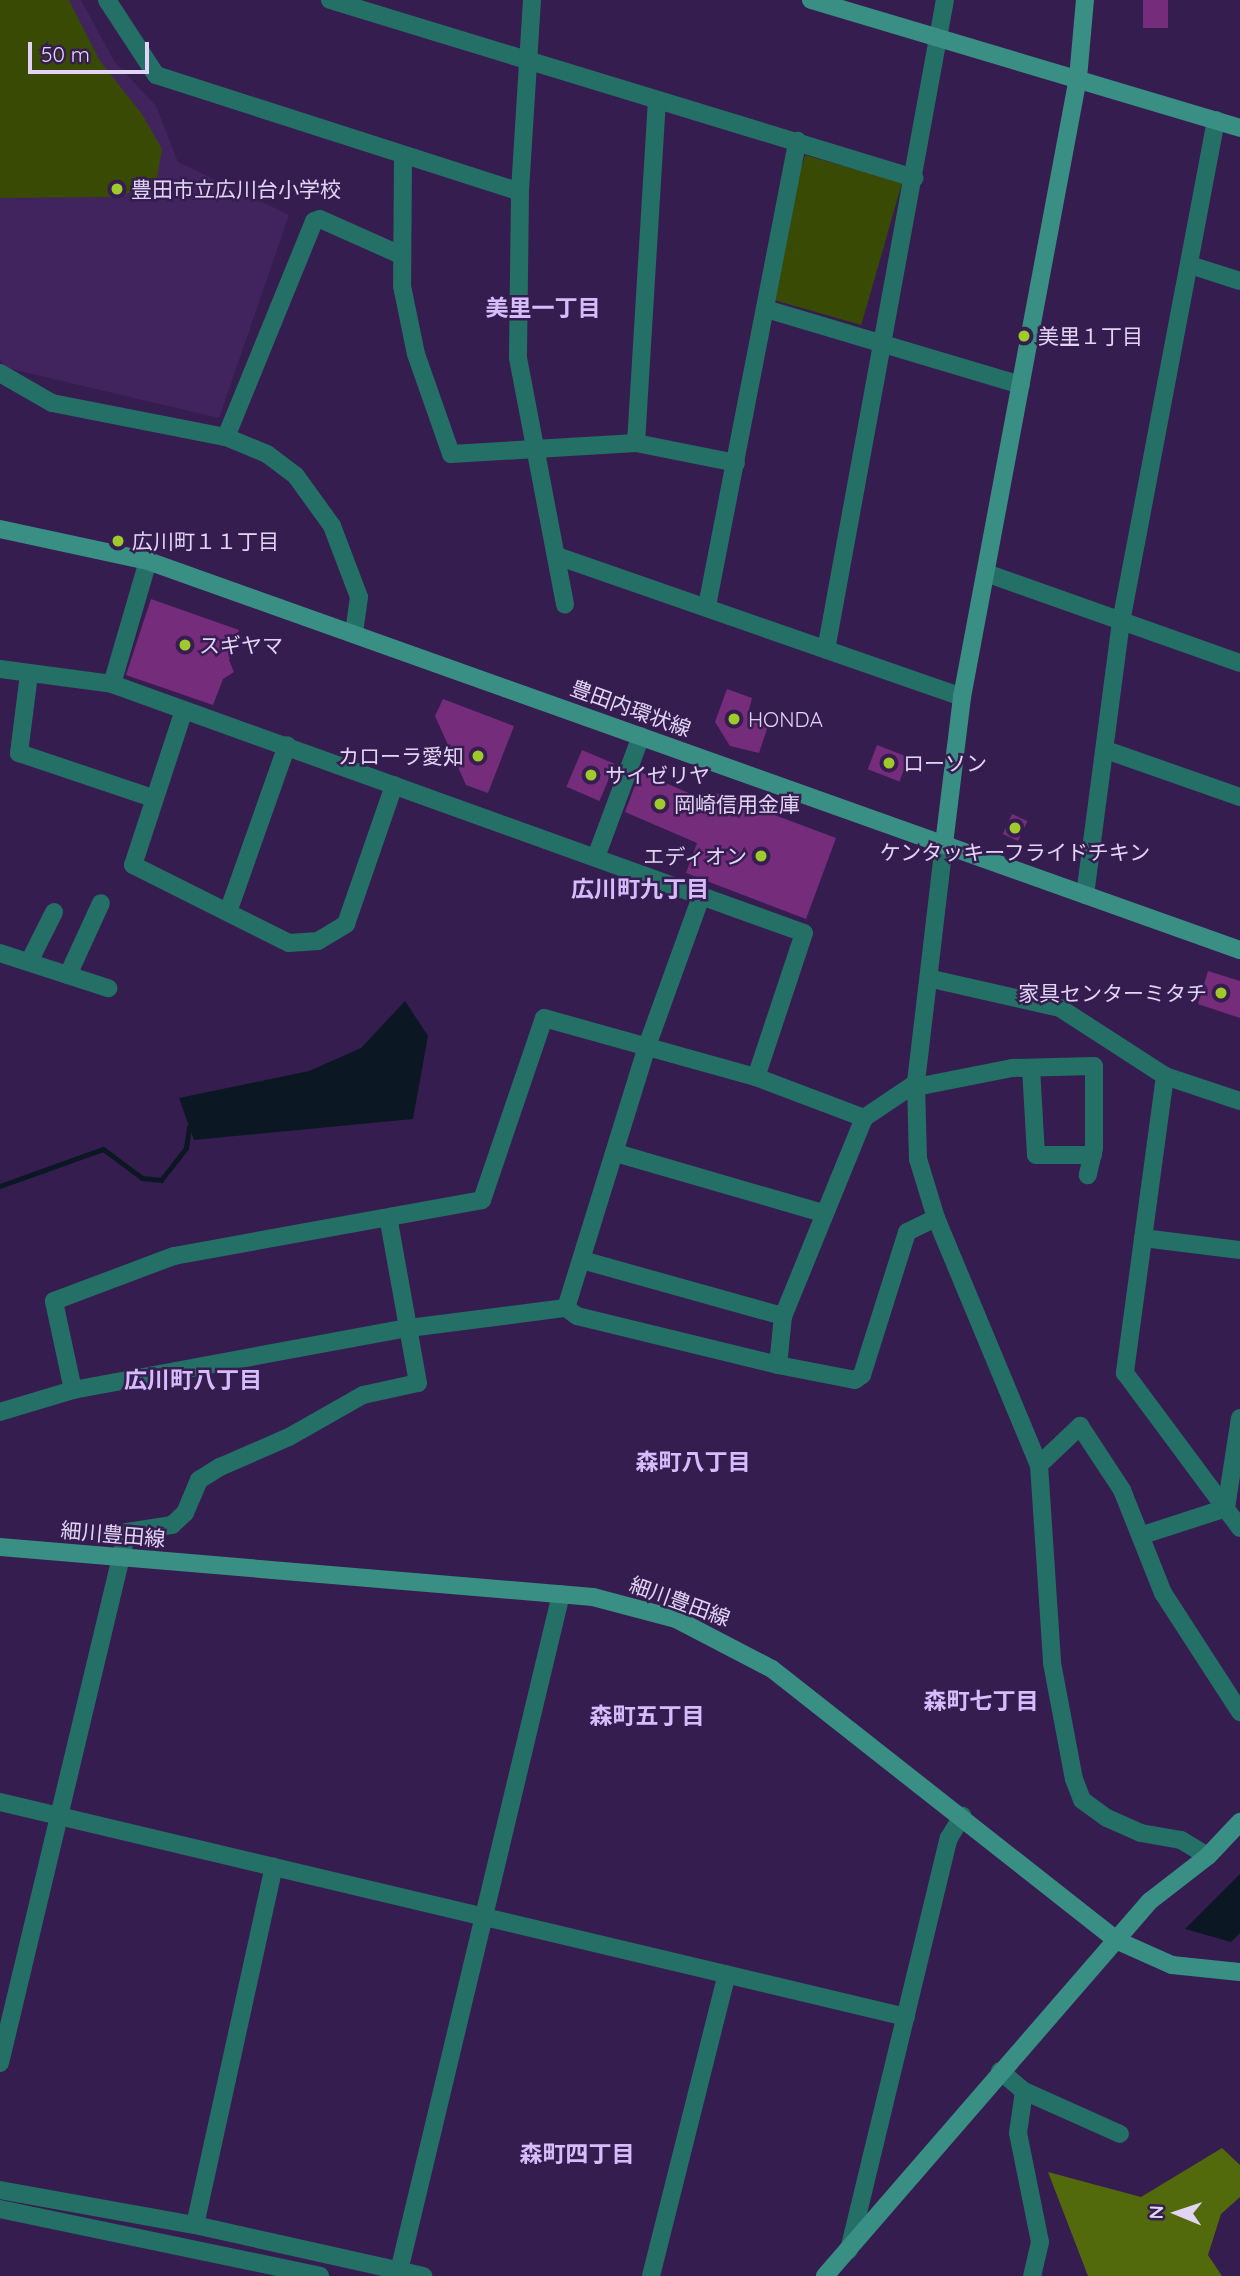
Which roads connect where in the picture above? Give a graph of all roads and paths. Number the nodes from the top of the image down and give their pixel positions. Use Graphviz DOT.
graph roads {
  1 [pos="107,0"];
  2 [pos="330,0"];
  3 [pos="531,0"];
  4 [pos="811,0"];
  5 [pos="945,0"];
  6 [pos="1085,0"];
  7 [pos="941,39"];
  8 [pos="524,60"];
  9 [pos="1078,78"];
  10 [pos="657,102"];
  11 [pos="1216,120"];
  12 [pos="1240,128"];
  13 [pos="797,141"];
  14 [pos="403,155"];
  15 [pos="914,178"];
  16 [pos="520,192"];
  17 [pos="401,255"];
  18 [pos="1190,265"];
  19 [pos="1240,281"];
  20 [pos="766,309"];
  21 [pos="884,346"];
  22 [pos="0,373"];
  23 [pos="1021,385"];
  24 [pos="226,437"];
  25 [pos="636,443"];
  26 [pos="536,450"];
  27 [pos="736,463"];
  28 [pos="0,529"];
  29 [pos="557,556"];
  30 [pos="148,561"];
  31 [pos="986,573"];
  32 [pos="565,605"];
  33 [pos="707,606"];
  34 [pos="1121,622"];
  35 [pos="354,633"];
  36 [pos="826,650"];
  37 [pos="1240,663"];
  38 [pos="0,669"];
  39 [pos="29,674"];
  40 [pos="112,684"];
  41 [pos="962,697"];
  42 [pos="184,710"];
  43 [pos="641,736"];
  44 [pos="287,745"];
  45 [pos="1106,750"];
  46 [pos="394,785"];
  47 [pos="1240,797"];
  48 [pos="153,798"];
  49 [pos="944,844"];
  50 [pos="596,857"];
  51 [pos="1085,895"];
  52 [pos="701,897"];
  53 [pos="101,904"];
  54 [pos="54,912"];
  55 [pos="228,912"];
  56 [pos="1240,950"];
  57 [pos="0,953"];
  58 [pos="29,962"];
  59 [pos="68,975"];
  60 [pos="932,979"];
  61 [pos="108,988"];
  62 [pos="647,1046"];
  63 [pos="1031,1068"];
  64 [pos="1165,1076"];
  65 [pos="756,1077"];
  66 [pos="916,1085"];
  67 [pos="1240,1101"];
  68 [pos="864,1118"];
  69 [pos="616,1153"];
  70 [pos="1093,1155"];
  71 [pos="1088,1175"];
  72 [pos="823,1213"];
  73 [pos="936,1219"];
  74 [pos="389,1222"];
  75 [pos="1143,1238"];
  76 [pos="1240,1250"];
  77 [pos="582,1260"];
  78 [pos="566,1308"];
  79 [pos="783,1317"];
  80 [pos="409,1328"];
  81 [pos="778,1365"];
  82 [pos="73,1390"];
  83 [pos="0,1412"];
  84 [pos="1240,1418"];
  85 [pos="1039,1465"];
  86 [pos="1226,1508"];
  87 [pos="1240,1528"];
  88 [pos="1143,1535"];
  89 [pos="0,1547"];
  90 [pos="122,1558"];
  91 [pos="561,1594"];
  92 [pos="1240,1712"];
  93 [pos="0,1802"];
  94 [pos="962,1816"];
  95 [pos="60,1817"];
  96 [pos="1240,1822"];
  97 [pos="1208,1856"];
  98 [pos="275,1867"];
  99 [pos="486,1916"];
  100 [pos="1118,1941"];
  101 [pos="1240,1972"];
  102 [pos="727,1974"];
  103 [pos="906,2017"];
  104 [pos="0,2063"];
  105 [pos="1000,2071"];
  106 [pos="1024,2091"];
  107 [pos="1120,2134"];
  108 [pos="0,2190"];
  109 [pos="0,2209"];
  110 [pos="195,2225"];
  111 [pos="849,2250"];
  112 [pos="399,2271"];
  113 [pos="320,2276"];
  114 [pos="422,2276"];
  115 [pos="651,2276"];
  116 [pos="825,2276"];
  117 [pos="1032,2276"];
  1 -- 14 [label="street"];
  2 -- 8 [label="street"];
  3 -- 8 [label="street"];
  4 -- 7 [label="street"];
  5 -- 7 [label="street"];
  6 -- 9 [label="street"];
  7 -- 9 [label="street"];
  7 -- 15 [label="street"];
  8 -- 10 [label="street"];
  8 -- 16 [label="street"];
  9 -- 11 [label="street"];
  9 -- 23 [label="street"];
  10 -- 13 [label="street"];
  10 -- 25 [label="street"];
  11 -- 12 [label="street"];
  11 -- 18 [label="street"];
  13 -- 15 [label="street"];
  13 -- 20 [label="street"];
  14 -- 16 [label="street"];
  14 -- 17 [label="street"];
  15 -- 21 [label="street"];
  16 -- 26 [label="street"];
  17 -- 24 [label="street"];
  17 -- 26 [label="street"];
  18 -- 19 [label="street"];
  18 -- 34 [label="street"];
  20 -- 21 [label="street"];
  20 -- 27 [label="street"];
  21 -- 23 [label="street"];
  21 -- 36 [label="street"];
  22 -- 24 [label="street"];
  23 -- 31 [label="street"];
  24 -- 35 [label="street"];
  25 -- 26 [label="street"];
  25 -- 27 [label="street"];
  26 -- 29 [label="street"];
  27 -- 33 [label="street"];
  28 -- 30 [label="street, 豊田内環状線"];
  29 -- 32 [label="street"];
  29 -- 33 [label="street"];
  30 -- 35 [label="street, 豊田内環状線"];
  30 -- 40 [label="street"];
  31 -- 34 [label="street"];
  31 -- 41 [label="street"];
  33 -- 36 [label="street"];
  34 -- 37 [label="street"];
  34 -- 45 [label="street"];
  35 -- 43 [label="street, 豊田内環状線"];
  36 -- 41 [label="street"];
  38 -- 39 [label="street"];
  39 -- 40 [label="street"];
  39 -- 48 [label="street"];
  40 -- 42 [label="street"];
  41 -- 49 [label="street"];
  42 -- 44 [label="street"];
  42 -- 48 [label="street"];
  43 -- 49 [label="street, 豊田内環状線"];
  43 -- 50 [label="street"];
  44 -- 46 [label="street"];
  44 -- 55 [label="street"];
  45 -- 47 [label="street"];
  45 -- 51 [label="street"];
  46 -- 50 [label="street"];
  46 -- 55 [label="street"];
  48 -- 55 [label="street"];
  49 -- 51 [label="street, 豊田内環状線"];
  49 -- 60 [label="street"];
  50 -- 52 [label="street"];
  51 -- 56 [label="street, 豊田内環状線"];
  52 -- 62 [label="street"];
  52 -- 65 [label="street"];
  53 -- 59 [label="street"];
  54 -- 58 [label="street"];
  57 -- 58 [label="street"];
  58 -- 59 [label="street"];
  59 -- 61 [label="street"];
  60 -- 64 [label="street"];
  60 -- 66 [label="street"];
  62 -- 65 [label="street"];
  62 -- 69 [label="street"];
  62 -- 74 [label="street"];
  63 -- 66 [label="street"];
  63 -- 70 [label="street"];
  63 -- 70 [label="street"];
  64 -- 67 [label="street"];
  64 -- 75 [label="street"];
  65 -- 68 [label="street"];
  66 -- 68 [label="street"];
  66 -- 73 [label="street"];
  68 -- 72 [label="street"];
  69 -- 72 [label="street"];
  69 -- 77 [label="street"];
  70 -- 71 [label="street"];
  72 -- 79 [label="street"];
  73 -- 81 [label="street"];
  73 -- 85 [label="street"];
  74 -- 80 [label="street"];
  74 -- 82 [label="street"];
  75 -- 76 [label="street"];
  75 -- 86 [label="street"];
  77 -- 78 [label="street"];
  77 -- 79 [label="street"];
  78 -- 80 [label="street"];
  78 -- 81 [label="street"];
  79 -- 81 [label="street"];
  80 -- 82 [label="street"];
  80 -- 90 [label="street"];
  82 -- 83 [label="street"];
  84 -- 86 [label="street"];
  85 -- 88 [label="street"];
  85 -- 97 [label="street"];
  86 -- 87 [label="street"];
  86 -- 88 [label="street"];
  88 -- 92 [label="street"];
  89 -- 90 [label="street, 細川豊田線"];
  90 -- 91 [label="street, 細川豊田線"];
  90 -- 95 [label="street"];
  91 -- 94 [label="street, 細川豊田線"];
  91 -- 99 [label="street"];
  93 -- 95 [label="street"];
  94 -- 100 [label="street, 細川豊田線"];
  94 -- 103 [label="street"];
  95 -- 98 [label="street"];
  95 -- 104 [label="street"];
  96 -- 97 [label="street"];
  97 -- 100 [label="street"];
  98 -- 99 [label="street"];
  98 -- 110 [label="street"];
  99 -- 102 [label="street"];
  99 -- 112 [label="street"];
  100 -- 101 [label="street, 細川豊田線"];
  100 -- 105 [label="street"];
  102 -- 103 [label="street"];
  102 -- 115 [label="street"];
  103 -- 111 [label="street"];
  105 -- 106 [label="street"];
  105 -- 111 [label="street"];
  106 -- 107 [label="street"];
  106 -- 117 [label="street"];
  108 -- 110 [label="street"];
  109 -- 113 [label="street"];
  110 -- 112 [label="street"];
  111 -- 116 [label="street"];
  112 -- 114 [label="street"];
}
